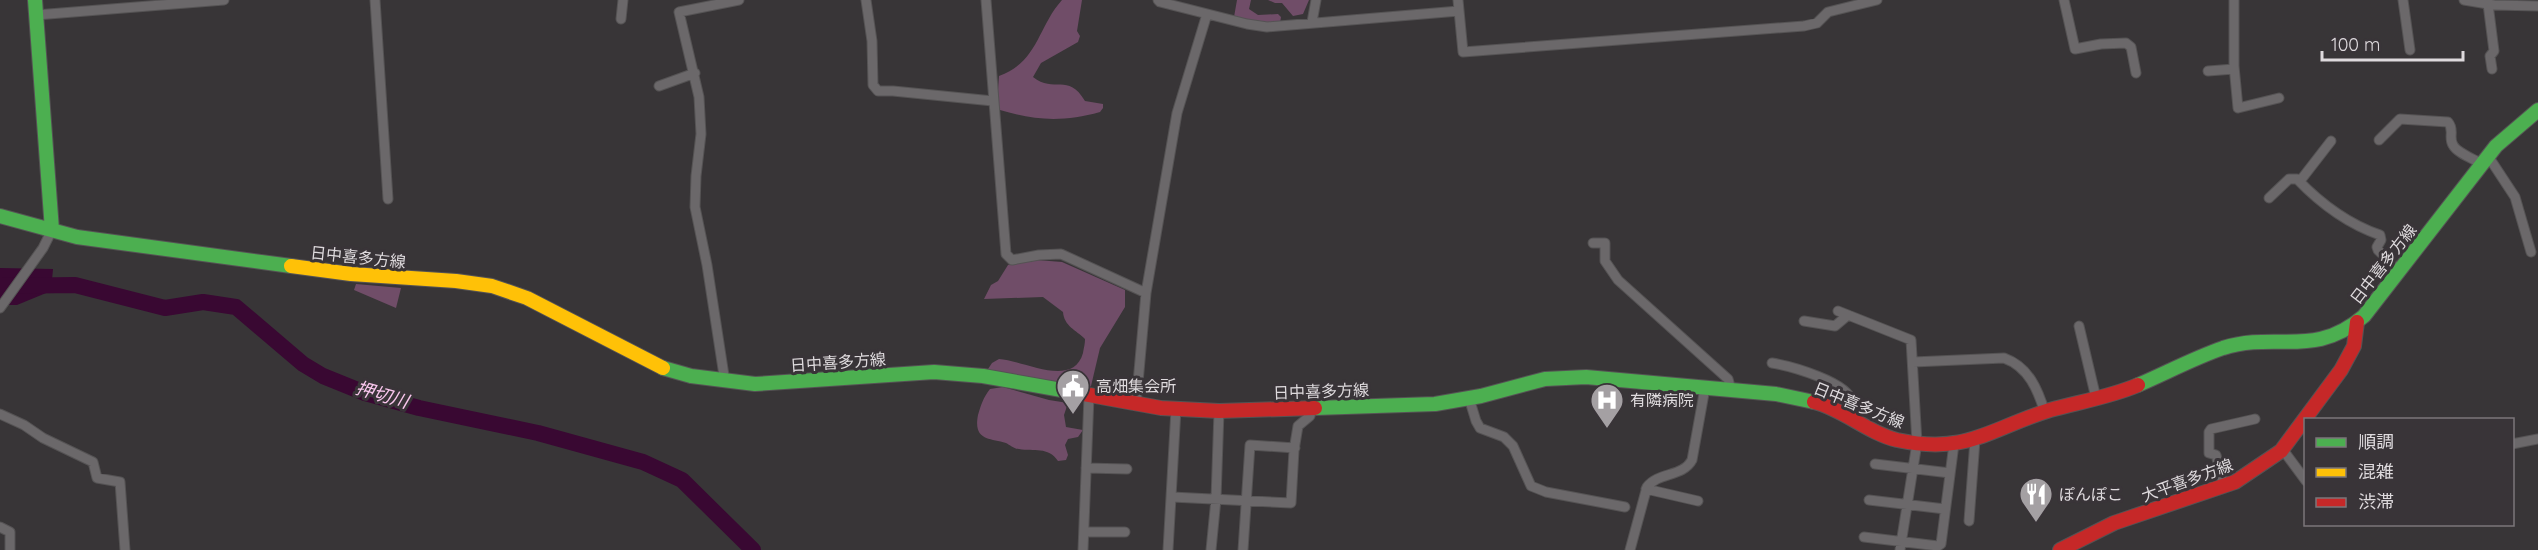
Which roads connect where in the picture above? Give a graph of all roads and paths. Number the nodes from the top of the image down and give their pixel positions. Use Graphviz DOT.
graph roads {
  1 [pos="35,0"];
  2 [pos="224,0"];
  3 [pos="375,0"];
  4 [pos="623,0"];
  5 [pos="739,0"];
  6 [pos="866,0"];
  7 [pos="986,0"];
  8 [pos="1158,0"];
  9 [pos="1316,0"];
  10 [pos="1458,0"];
  11 [pos="1877,0"];
  12 [pos="2064,0"];
  13 [pos="2234,0"];
  14 [pos="2403,0"];
  15 [pos="2468,0"];
  16 [pos="706,2"];
  17 [pos="1846,3"];
  18 [pos="2488,4"];
  19 [pos="2538,6"];
  20 [pos="1459,11"];
  21 [pos="1207,14"];
  22 [pos="36,15"];
  23 [pos="621,19"];
  24 [pos="1312,22"];
  25 [pos="2410,50"];
  26 [pos="2234,69"];
  27 [pos="2492,69"];
  28 [pos="2208,71"];
  29 [pos="695,73"];
  30 [pos="2136,73"];
  31 [pos="659,86"];
  32 [pos="2279,98"];
  33 [pos="993,101"];
  34 [pos="2538,110"];
  35 [pos="2379,140"];
  36 [pos="2331,141"];
  37 [pos="2485,160"];
  38 [pos="2300,181"];
  39 [pos="388,198"];
  40 [pos="2269,198"];
  41 [pos="0,216"];
  42 [pos="52,230"];
  43 [pos="1593,243"];
  44 [pos="2531,252"];
  45 [pos="2399,271"];
  46 [pos="1146,293"];
  47 [pos="0,308"];
  48 [pos="1804,321"];
  49 [pos="2357,322"];
  50 [pos="2079,326"];
  51 [pos="1913,362"];
  52 [pos="1772,363"];
  53 [pos="725,382"];
  54 [pos="1705,388"];
  55 [pos="1731,390"];
  56 [pos="1089,396"];
  57 [pos="1469,398"];
  58 [pos="2096,398"];
  59 [pos="1136,405"];
  60 [pos="1312,408"];
  61 [pos="1176,409"];
  62 [pos="1220,411"];
  63 [pos="2045,412"];
  64 [pos="0,414"];
  65 [pos="1846,417"];
  66 [pos="2306,418"];
  67 [pos="2255,419"];
  68 [pos="2304,420"];
  69 [pos="2538,439"];
  70 [pos="1975,440"];
  71 [pos="1917,443"];
  72 [pos="1954,444"];
  73 [pos="2514,444"];
  74 [pos="1294,448"];
  75 [pos="2281,451"];
  76 [pos="1875,464"];
  77 [pos="1086,468"];
  78 [pos="1126,469"];
  79 [pos="1912,470"];
  80 [pos="1950,473"];
  81 [pos="2304,478"];
  82 [pos="2224,487"];
  83 [pos="1646,489"];
  84 [pos="1172,497"];
  85 [pos="1216,499"];
  86 [pos="1869,500"];
  87 [pos="1246,501"];
  88 [pos="1698,501"];
  89 [pos="1907,505"];
  90 [pos="1626,507"];
  91 [pos="1945,509"];
  92 [pos="1969,521"];
  93 [pos="0,527"];
  94 [pos="1084,532"];
  95 [pos="1125,532"];
  96 [pos="1864,537"];
  97 [pos="1901,546"];
  98 [pos="10,550"];
  99 [pos="125,550"];
  100 [pos="1083,550"];
  101 [pos="1168,550"];
  102 [pos="1211,550"];
  103 [pos="1243,550"];
  104 [pos="1630,550"];
  105 [pos="2060,550"];
  1 -- 22 [label="main road"];
  2 -- 22 [label="street"];
  3 -- 39 [label="street"];
  4 -- 23 [label="street"];
  5 -- 16 [label="street"];
  6 -- 33 [label="street"];
  7 -- 33 [label="street"];
  8 -- 21 [label="street"];
  9 -- 24 [label="street"];
  10 -- 20 [label="street"];
  11 -- 17 [label="street"];
  12 -- 30 [label="street"];
  13 -- 26 [label="street"];
  14 -- 25 [label="street"];
  15 -- 18 [label="street"];
  16 -- 29 [label="street"];
  17 -- 20 [label="street"];
  18 -- 19 [label="street"];
  18 -- 27 [label="street"];
  20 -- 24 [label="street"];
  21 -- 24 [label="street"];
  21 -- 46 [label="street"];
  22 -- 42 [label="main road"];
  26 -- 28 [label="street"];
  26 -- 32 [label="street"];
  29 -- 31 [label="street"];
  29 -- 53 [label="street"];
  33 -- 46 [label="street"];
  34 -- 37 [label="main road, 日中喜多方線"];
  35 -- 37 [label="street"];
  36 -- 38 [label="street"];
  37 -- 44 [label="street"];
  37 -- 45 [label="main road, 日中喜多方線"];
  38 -- 40 [label="street"];
  38 -- 45 [label="street"];
  41 -- 42 [label="main road, 日中喜多方線"];
  42 -- 47 [label="street"];
  42 -- 53 [label="main road, 日中喜多方線"];
  43 -- 55 [label="street"];
  45 -- 49 [label="main road, 日中喜多方線"];
  46 -- 59 [label="street"];
  48 -- 51 [label="street"];
  49 -- 58 [label="main road, 日中喜多方線"];
  49 -- 66 [label="main road, 大平喜多方線"];
  50 -- 58 [label="street"];
  51 -- 63 [label="street"];
  51 -- 71 [label="street"];
  52 -- 65 [label="street"];
  53 -- 56 [label="main road, 日中喜多方線"];
  54 -- 55 [label="main road, 日中喜多方線"];
  54 -- 57 [label="main road, 日中喜多方線"];
  54 -- 83 [label="street"];
  55 -- 65 [label="main road, 日中喜多方線"];
  56 -- 59 [label="main road, 日中喜多方線"];
  56 -- 77 [label="street"];
  57 -- 60 [label="main road, 日中喜多方線"];
  57 -- 90 [label="street"];
  58 -- 63 [label="main road, 日中喜多方線"];
  59 -- 61 [label="main road, 日中喜多方線"];
  60 -- 62 [label="main road, 日中喜多方線"];
  60 -- 74 [label="street"];
  61 -- 62 [label="main road, 日中喜多方線"];
  61 -- 84 [label="street"];
  62 -- 85 [label="street"];
  63 -- 70 [label="main road, 日中喜多方線"];
  64 -- 99 [label="street"];
  65 -- 71 [label="main road, 日中喜多方線"];
  67 -- 82 [label="street"];
  68 -- 75 [label="main road, 大平喜多方線"];
  69 -- 73 [label="street"];
  70 -- 72 [label="main road, 日中喜多方線"];
  70 -- 92 [label="street"];
  71 -- 72 [label="main road, 日中喜多方線"];
  71 -- 79 [label="street"];
  72 -- 80 [label="street"];
  74 -- 87 [label="street"];
  74 -- 87 [label="street"];
  75 -- 81 [label="street"];
  75 -- 82 [label="main road, 大平喜多方線"];
  76 -- 79 [label="street"];
  77 -- 78 [label="street"];
  77 -- 94 [label="street"];
  79 -- 80 [label="street"];
  79 -- 89 [label="street"];
  80 -- 91 [label="street"];
  82 -- 105 [label="main road, 大平喜多方線"];
  83 -- 88 [label="street"];
  83 -- 104 [label="street"];
  84 -- 85 [label="street"];
  84 -- 101 [label="street"];
  85 -- 87 [label="street"];
  85 -- 102 [label="street"];
  86 -- 89 [label="street"];
  87 -- 103 [label="street"];
  89 -- 91 [label="street"];
  89 -- 97 [label="street"];
  91 -- 97 [label="street"];
  93 -- 98 [label="street"];
  94 -- 95 [label="street"];
  94 -- 100 [label="street"];
  96 -- 97 [label="street"];
}
